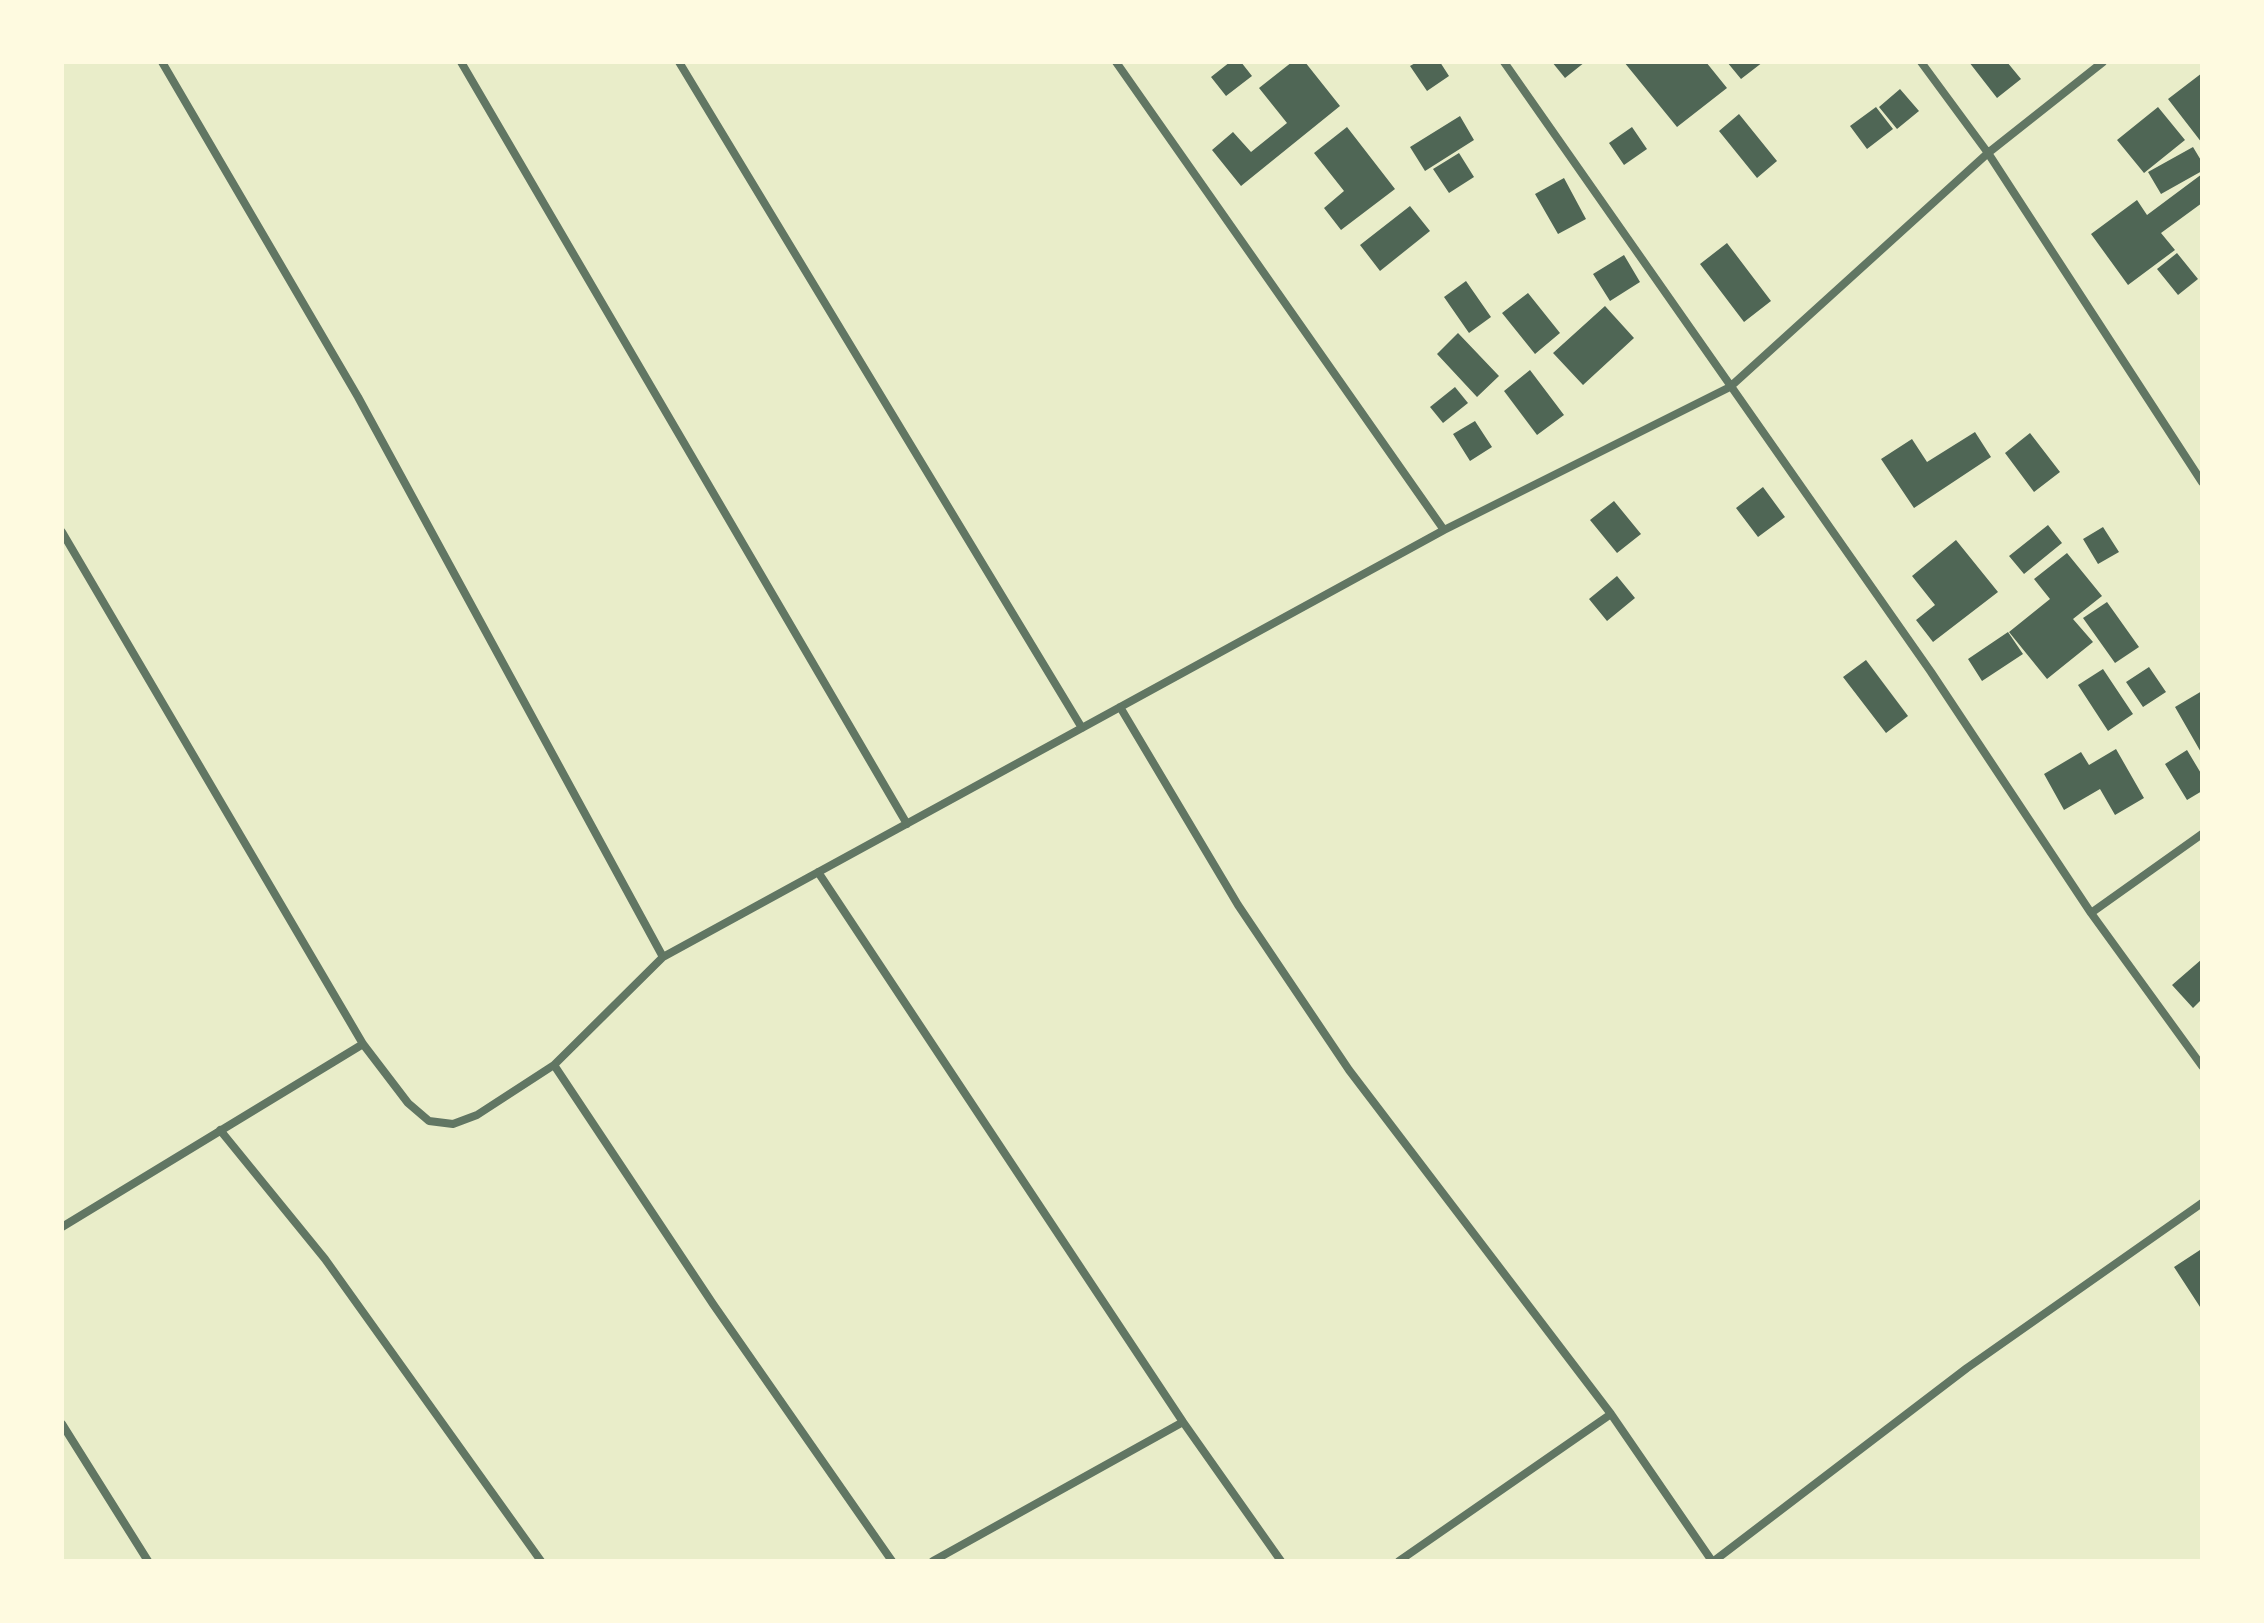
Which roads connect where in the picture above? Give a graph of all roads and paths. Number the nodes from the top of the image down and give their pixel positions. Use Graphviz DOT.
graph roads {
  1 [pos="162,62"];
  2 [pos="461,62"];
  3 [pos="679,62"];
  4 [pos="1116,62"];
  5 [pos="1504,62"];
  6 [pos="1921,62"];
  7 [pos="2103,62"];
  8 [pos="1988,153"];
  9 [pos="1730,387"];
  10 [pos="2202,482"];
  11 [pos="1444,530"];
  12 [pos="62,532"];
  13 [pos="1120,707"];
  14 [pos="1082,728"];
  15 [pos="907,824"];
  16 [pos="2202,834"];
  17 [pos="818,872"];
  18 [pos="2091,913"];
  19 [pos="663,957"];
  20 [pos="363,1044"];
  21 [pos="554,1065"];
  22 [pos="2202,1066"];
  23 [pos="220,1130"];
  24 [pos="2202,1203"];
  25 [pos="62,1227"];
  26 [pos="1611,1414"];
  27 [pos="1183,1422"];
  28 [pos="62,1424"];
  29 [pos="148,1561"];
  30 [pos="541,1561"];
  31 [pos="892,1561"];
  32 [pos="933,1561"];
  33 [pos="1281,1561"];
  34 [pos="1399,1561"];
  35 [pos="1713,1561"];
  1 -- 19 [label="street"];
  2 -- 15 [label="street"];
  3 -- 14 [label="street"];
  4 -- 11 [label="street"];
  5 -- 9 [label="street"];
  6 -- 8 [label="street"];
  7 -- 8 [label="street"];
  8 -- 9 [label="street"];
  8 -- 10 [label="street"];
  9 -- 11 [label="street"];
  9 -- 18 [label="street"];
  11 -- 13 [label="street"];
  12 -- 20 [label="street"];
  13 -- 14 [label="street"];
  13 -- 26 [label="street"];
  14 -- 15 [label="street"];
  15 -- 17 [label="street"];
  16 -- 18 [label="street"];
  17 -- 19 [label="street"];
  17 -- 27 [label="street"];
  18 -- 22 [label="street"];
  19 -- 21 [label="street"];
  20 -- 21 [label="street"];
  20 -- 23 [label="street"];
  21 -- 31 [label="street"];
  23 -- 25 [label="street"];
  23 -- 30 [label="street"];
  24 -- 35 [label="street"];
  26 -- 34 [label="street"];
  26 -- 35 [label="street"];
  27 -- 32 [label="street"];
  27 -- 33 [label="street"];
  28 -- 29 [label="street"];
}
